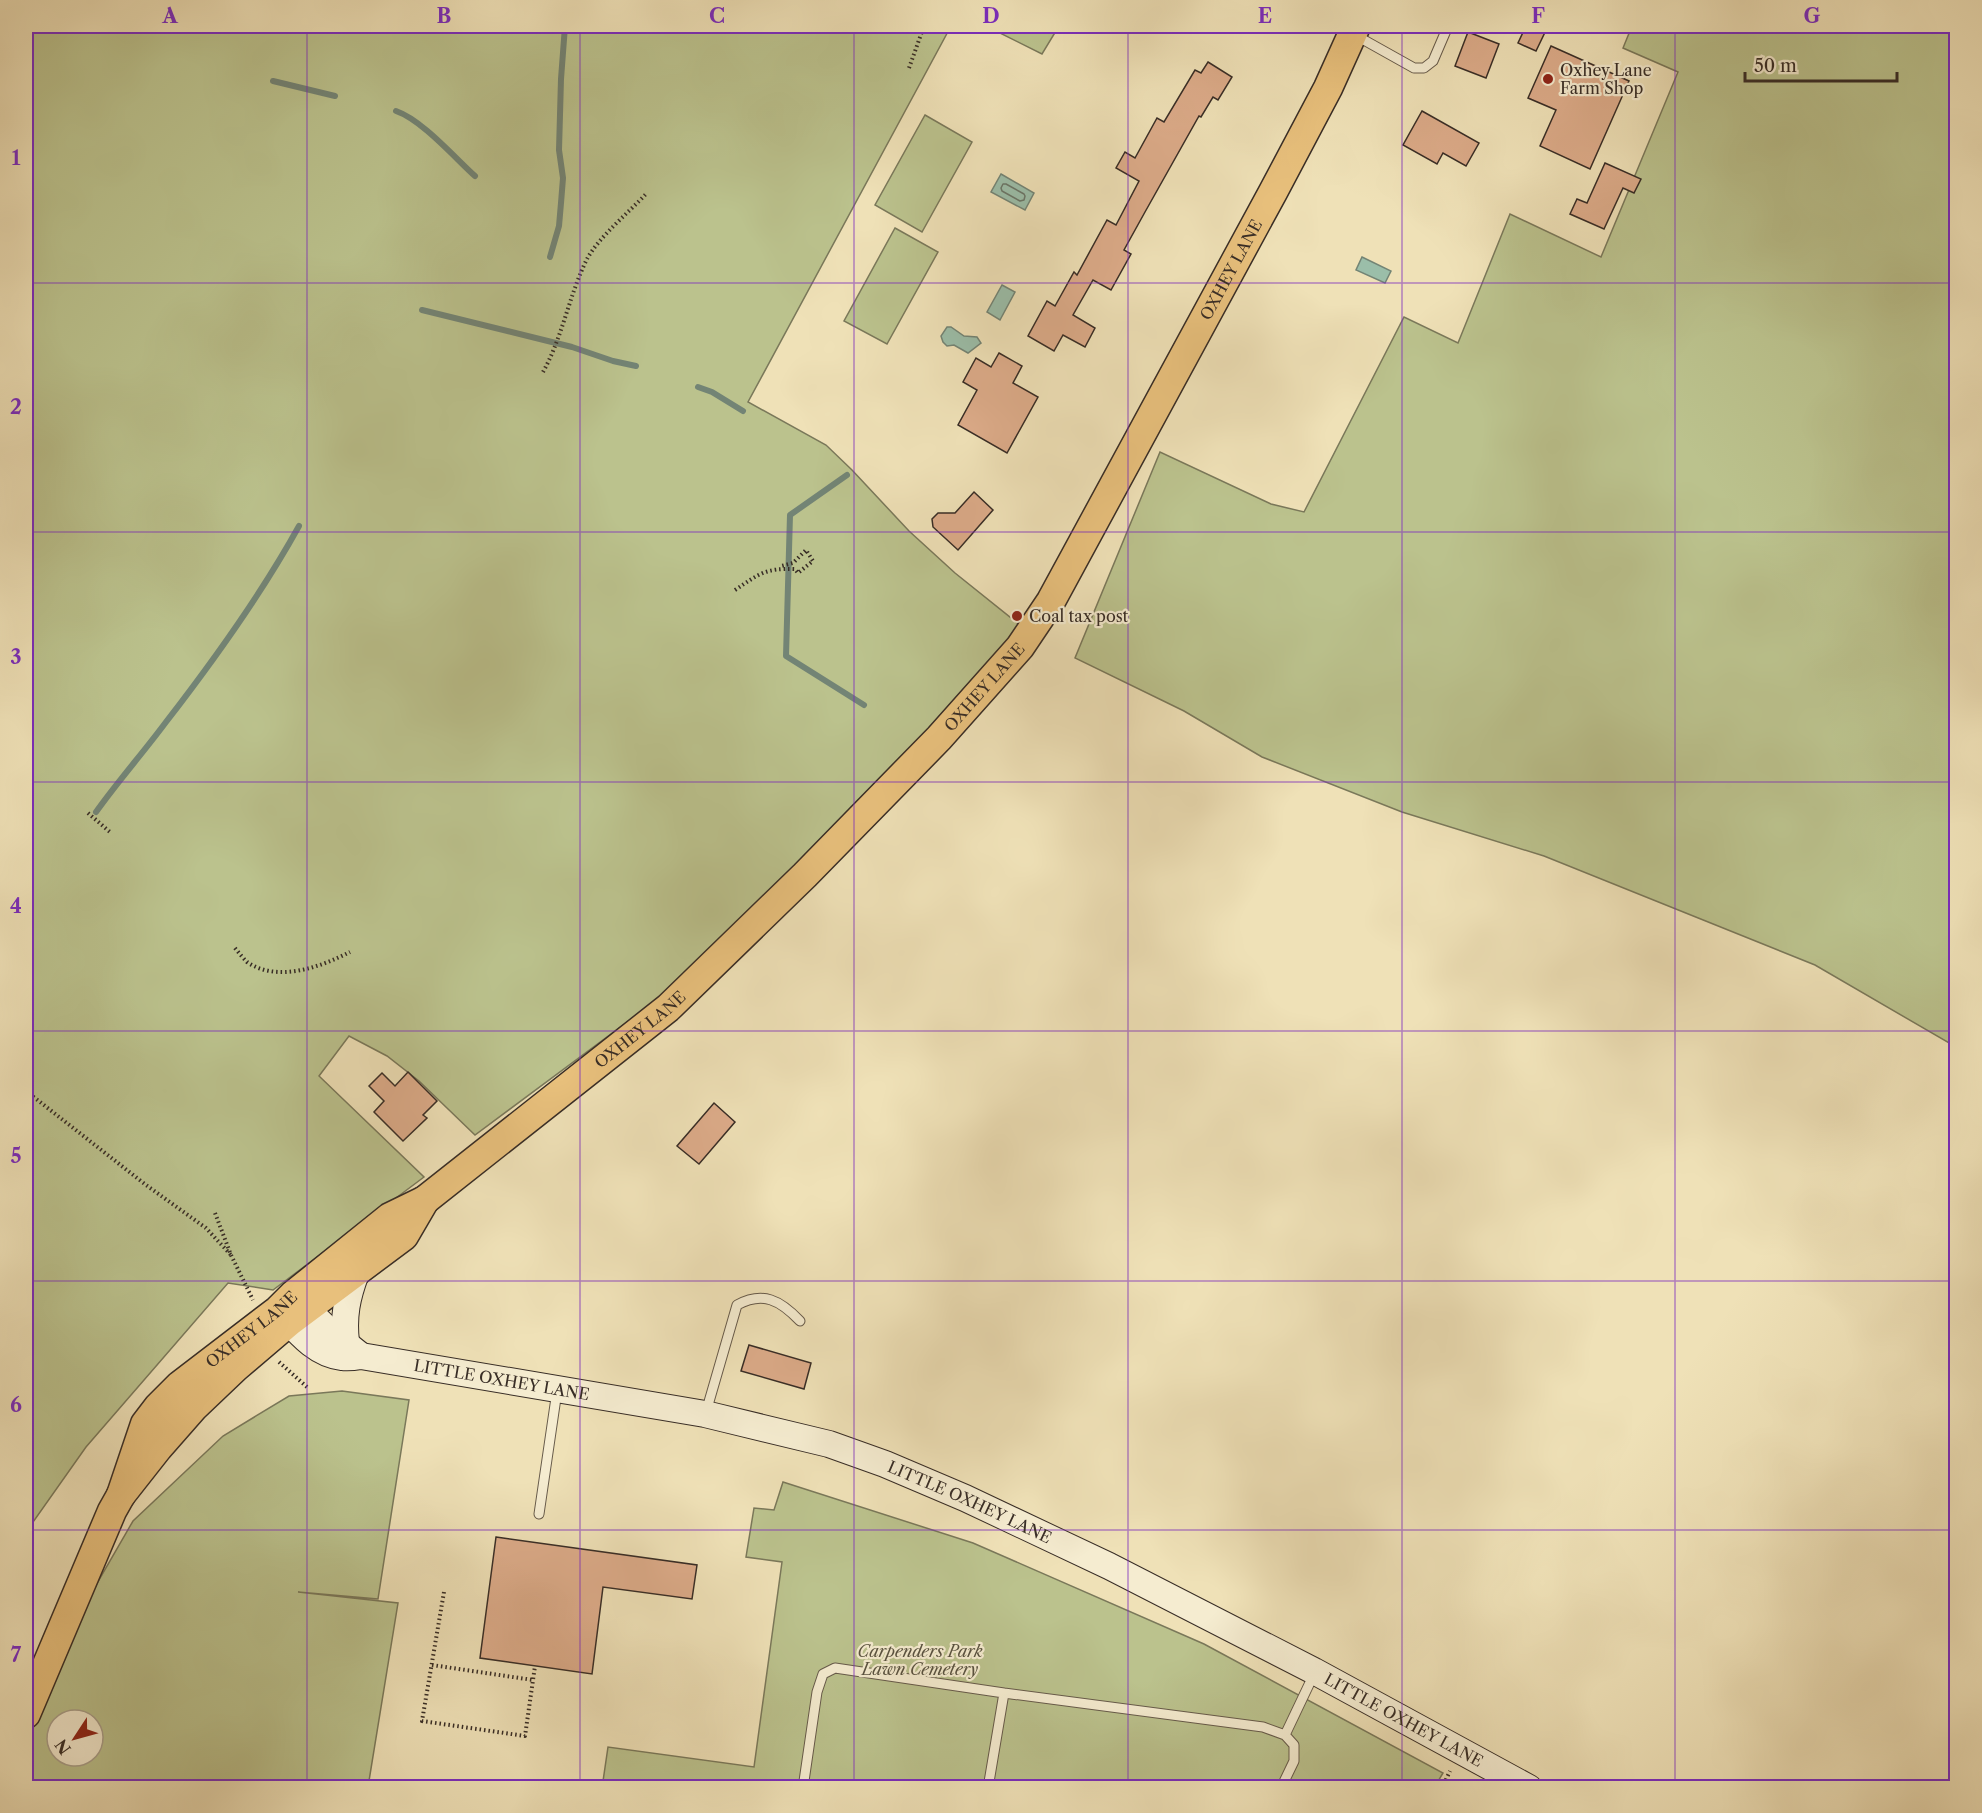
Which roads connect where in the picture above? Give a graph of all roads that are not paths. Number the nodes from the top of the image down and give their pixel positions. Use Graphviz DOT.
graph roads {
  1 [pos="1448,26"];
  2 [pos="1354,30"];
  3 [pos="425,1200"];
  4 [pos="356,1273"];
  5 [pos="285,1309"];
  6 [pos="800,1321"];
  7 [pos="353,1349"];
  8 [pos="558,1388"];
  9 [pos="705,1414"];
  10 [pos="539,1514"];
  11 [pos="1314,1671"];
  12 [pos="1004,1693"];
  13 [pos="26,1714"];
  14 [pos="1285,1735"];
  15 [pos="803,1788"];
  16 [pos="988,1788"];
  17 [pos="1281,1788"];
  18 [pos="1529,1788"];
  1 -- 2 [label="lane"];
  2 -- 3 [label="main road, OXHEY LANE"];
  3 -- 4 [label="main road, OXHEY LANE"];
  3 -- 5 [label="main road, OXHEY LANE"];
  4 -- 5 [label="main road, OXHEY LANE"];
  4 -- 7 [label="main road"];
  5 -- 7 [label="main road, LITTLE OXHEY LANE"];
  5 -- 13 [label="main road, OXHEY LANE"];
  6 -- 9 [label="lane"];
  7 -- 8 [label="main road, LITTLE OXHEY LANE"];
  8 -- 9 [label="main road, LITTLE OXHEY LANE"];
  8 -- 10 [label="lane"];
  9 -- 11 [label="main road, LITTLE OXHEY LANE"];
  11 -- 14 [label="lane"];
  11 -- 18 [label="main road, LITTLE OXHEY LANE"];
  12 -- 14 [label="lane"];
  12 -- 15 [label="lane"];
  12 -- 16 [label="lane"];
  14 -- 17 [label="lane"];
}
